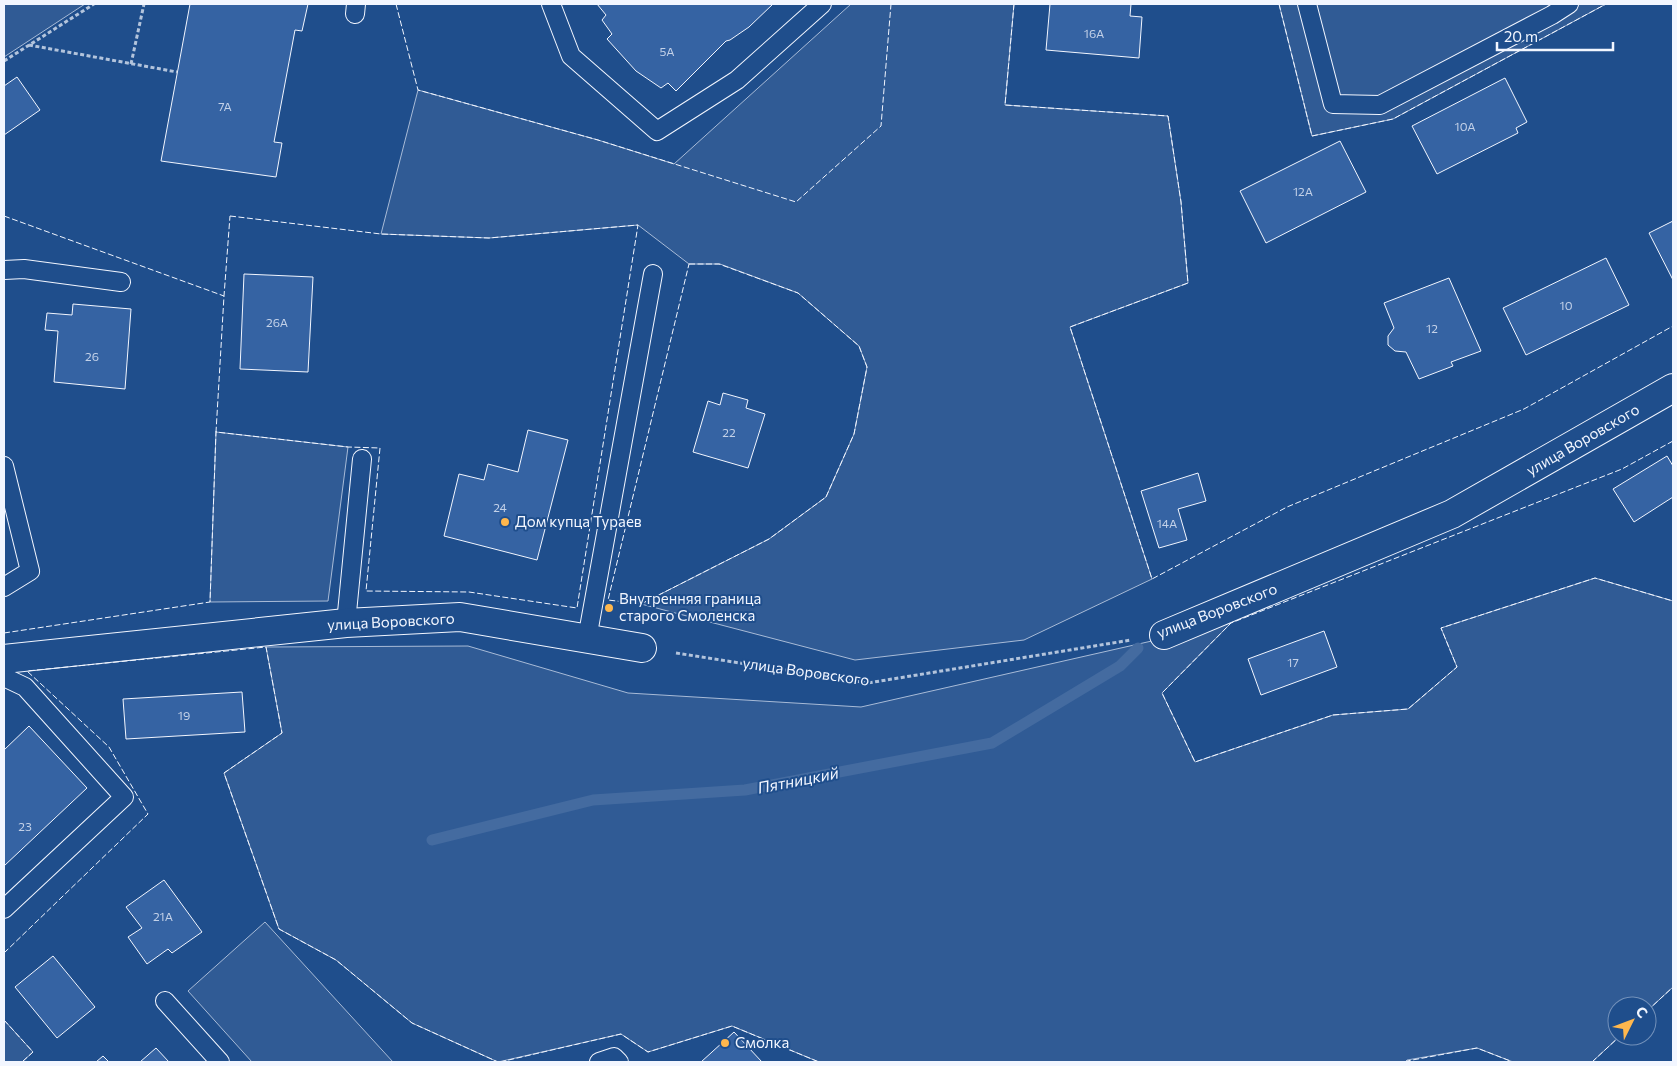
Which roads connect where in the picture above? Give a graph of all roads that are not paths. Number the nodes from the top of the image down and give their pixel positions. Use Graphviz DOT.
graph roads {
  1 [pos="551,4"];
  2 [pos="822,4"];
  3 [pos="1307,4"];
  4 [pos="1569,4"];
  5 [pos="4,270"];
  6 [pos="653,274"];
  7 [pos="121,282"];
  8 [pos="1673,388"];
  9 [pos="362,459"];
  10 [pos="4,466"];
  11 [pos="4,587"];
  12 [pos="346,623"];
  13 [pos="1164,635"];
  14 [pos="587,639"];
  15 [pos="642,648"];
  16 [pos="4,659"];
  17 [pos="4,677"];
  18 [pos="4,909"];
  19 [pos="166,1001"];
  20 [pos="220,1062"];
  21 [pos="599,1062"];
  22 [pos="619,1062"];
  1 -- 2 [label="lane"];
  3 -- 4 [label="lane"];
  5 -- 7 [label="lane"];
  6 -- 14 [label="lane"];
  8 -- 13 [label="street, улица Воровского"];
  9 -- 12 [label="lane"];
  10 -- 11 [label="lane"];
  12 -- 14 [label="street, улица Воровского"];
  12 -- 16 [label="street, улица Воровского"];
  14 -- 15 [label="street, улица Воровского"];
  17 -- 18 [label="lane"];
  19 -- 20 [label="lane"];
  21 -- 22 [label="lane"];
}
